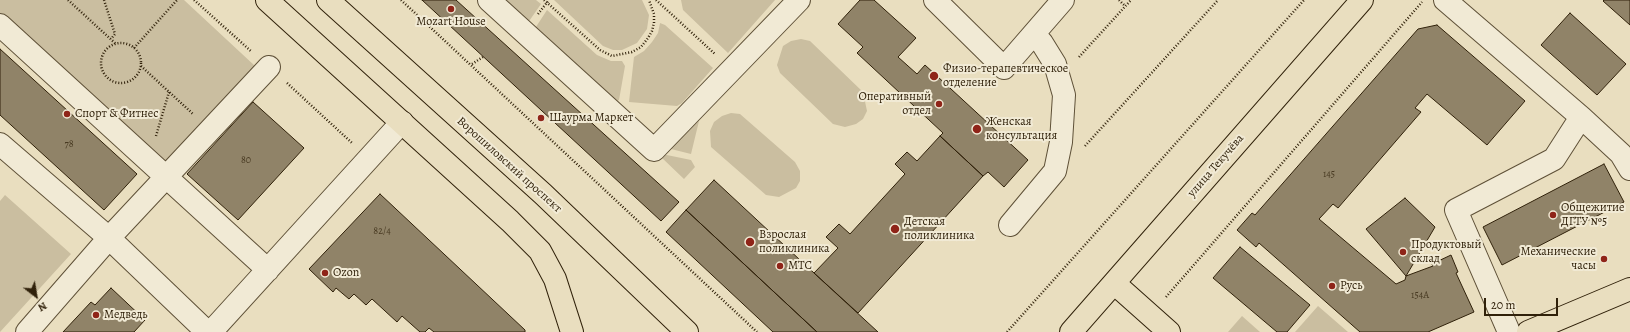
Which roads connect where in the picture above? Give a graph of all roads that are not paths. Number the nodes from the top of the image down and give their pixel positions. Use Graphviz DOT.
graph roads {
  1 [pos="267,0"];
  2 [pos="328,0"];
  3 [pos="489,0"];
  4 [pos="799,0"];
  5 [pos="935,0"];
  6 [pos="1063,0"];
  7 [pos="1362,0"];
  8 [pos="1445,0"];
  9 [pos="0,25"];
  10 [pos="1034,34"];
  11 [pos="269,67"];
  12 [pos="1581,117"];
  13 [pos="402,122"];
  14 [pos="2,149"];
  15 [pos="1630,168"];
  16 [pos="167,178"];
  17 [pos="1010,225"];
  18 [pos="109,238"];
  19 [pos="268,270"];
  20 [pos="1114,283"];
  21 [pos="1630,289"];
  22 [pos="1164,327"];
  23 [pos="27,332"];
  24 [pos="207,332"];
  25 [pos="211,332"];
  26 [pos="572,332"];
  27 [pos="687,332"];
  28 [pos="1071,332"];
  29 [pos="1509,332"];
  30 [pos="1528,332"];
  1 -- 13 [label="main road"];
  2 -- 27 [label="main road, Ворошиловский проспект"];
  3 -- 4 [label="lane"];
  5 -- 10 [label="lane"];
  6 -- 10 [label="lane"];
  7 -- 20 [label="main road, улица Текучёва"];
  8 -- 12 [label="lane"];
  9 -- 16 [label="lane"];
  10 -- 17 [label="lane"];
  11 -- 16 [label="lane"];
  12 -- 15 [label="lane"];
  12 -- 29 [label="lane"];
  13 -- 19 [label="lane"];
  13 -- 26 [label="main road"];
  14 -- 18 [label="lane"];
  16 -- 18 [label="lane"];
  16 -- 19 [label="lane"];
  18 -- 23 [label="lane"];
  18 -- 24 [label="lane"];
  19 -- 25 [label="lane"];
  20 -- 22 [label="main road"];
  20 -- 28 [label="main road, улица Текучёва"];
  21 -- 30 [label="main road"];
}
